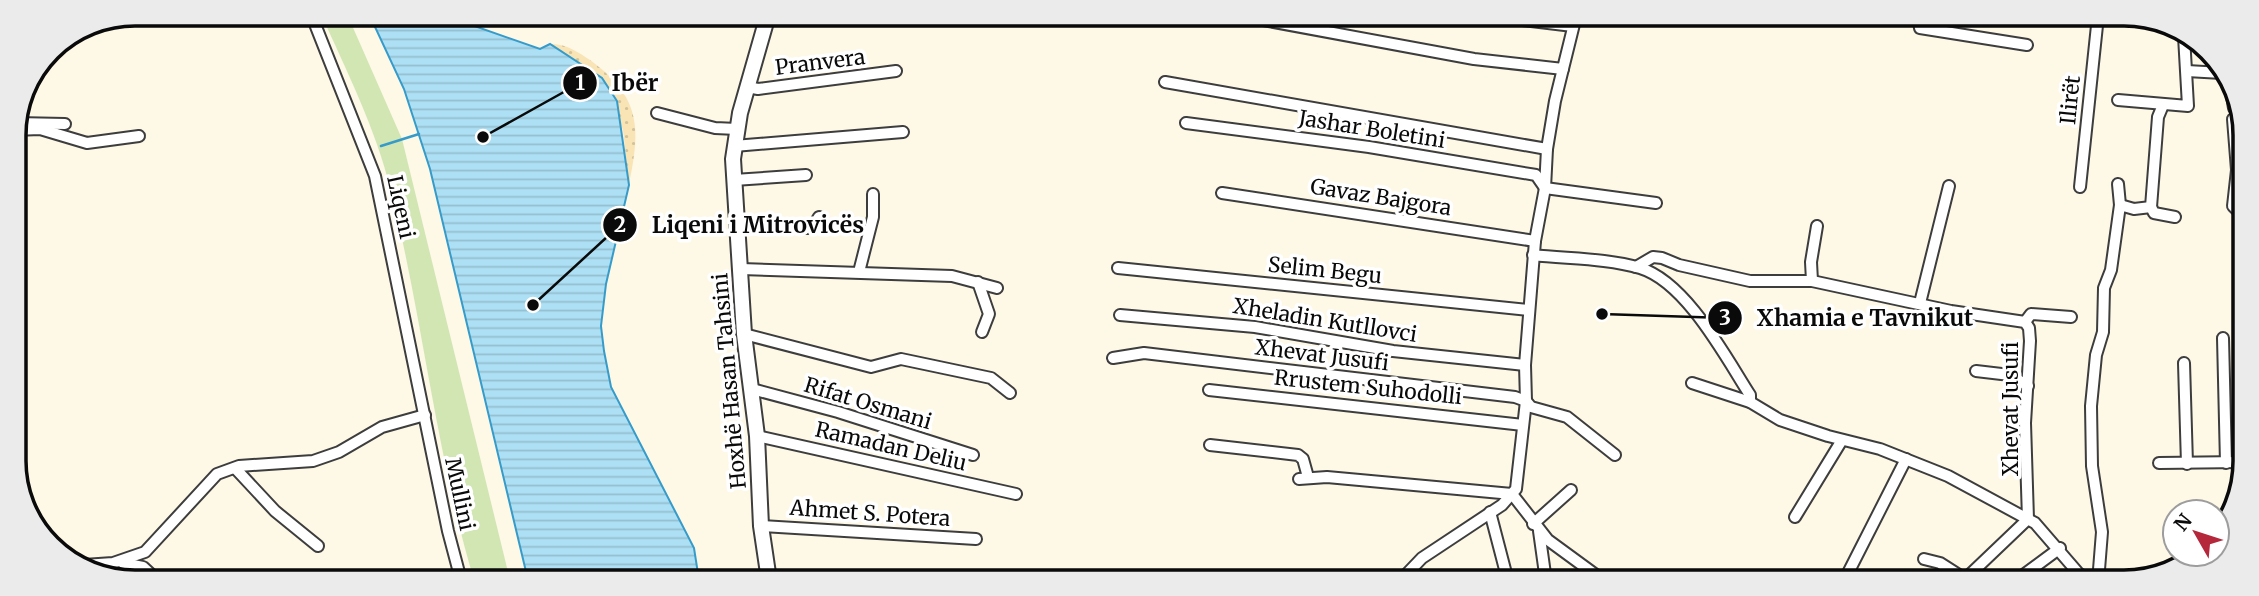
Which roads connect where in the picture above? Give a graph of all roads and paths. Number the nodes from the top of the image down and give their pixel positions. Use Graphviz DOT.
graph roads {
  1 [pos="316,26"];
  2 [pos="765,26"];
  3 [pos="1296,26"];
  4 [pos="1574,26"];
  5 [pos="1920,26"];
  6 [pos="2097,26"];
  7 [pos="2027,45"];
  8 [pos="2185,46"];
  9 [pos="1563,68"];
  10 [pos="896,71"];
  11 [pos="2187,71"];
  12 [pos="2212,72"];
  13 [pos="1165,82"];
  14 [pos="747,87"];
  15 [pos="2118,100"];
  16 [pos="2163,105"];
  17 [pos="657,113"];
  18 [pos="27,123"];
  19 [pos="1186,123"];
  20 [pos="65,124"];
  21 [pos="26,130"];
  22 [pos="737,130"];
  23 [pos="903,132"];
  24 [pos="139,136"];
  25 [pos="734,146"];
  26 [pos="1547,149"];
  27 [pos="806,175"];
  28 [pos="734,180"];
  29 [pos="2118,184"];
  30 [pos="1948,186"];
  31 [pos="2080,187"];
  32 [pos="1545,188"];
  33 [pos="1222,193"];
  34 [pos="873,194"];
  35 [pos="1656,203"];
  36 [pos="2120,205"];
  37 [pos="2151,207"];
  38 [pos="820,217"];
  39 [pos="2175,217"];
  40 [pos="738,225"];
  41 [pos="1817,226"];
  42 [pos="1535,241"];
  43 [pos="1533,255"];
  44 [pos="1636,267"];
  45 [pos="1118,268"];
  46 [pos="741,269"];
  47 [pos="859,272"];
  48 [pos="1812,281"];
  49 [pos="978,282"];
  50 [pos="997,288"];
  51 [pos="1920,303"];
  52 [pos="1529,310"];
  53 [pos="1120,315"];
  54 [pos="2071,317"];
  55 [pos="2025,322"];
  56 [pos="982,332"];
  57 [pos="744,334"];
  58 [pos="2223,338"];
  59 [pos="1113,358"];
  60 [pos="2183,363"];
  61 [pos="1525,365"];
  62 [pos="1976,371"];
  63 [pos="1692,383"];
  64 [pos="2028,386"];
  65 [pos="752,389"];
  66 [pos="1209,390"];
  67 [pos="1010,393"];
  68 [pos="1526,401"];
  69 [pos="1750,402"];
  70 [pos="425,415"];
  71 [pos="1522,425"];
  72 [pos="757,436"];
  73 [pos="1842,440"];
  74 [pos="1210,445"];
  75 [pos="1615,454"];
  76 [pos="973,455"];
  77 [pos="1906,459"];
  78 [pos="2160,463"];
  79 [pos="2226,463"];
  80 [pos="2233,463"];
  81 [pos="2187,464"];
  82 [pos="234,468"];
  83 [pos="1571,490"];
  84 [pos="1016,494"];
  85 [pos="1512,494"];
  86 [pos="1490,512"];
  87 [pos="1795,517"];
  88 [pos="2028,519"];
  89 [pos="761,526"];
  90 [pos="1536,528"];
  91 [pos="976,539"];
  92 [pos="318,546"];
  93 [pos="2060,548"];
  94 [pos="1924,559"];
  95 [pos="113,563"];
  96 [pos="100,564"];
  97 [pos="146,570"];
  98 [pos="458,570"];
  99 [pos="768,570"];
  100 [pos="1412,570"];
  101 [pos="1505,570"];
  102 [pos="1544,570"];
  103 [pos="1590,570"];
  104 [pos="1850,570"];
  105 [pos="1949,570"];
  106 [pos="1974,570"];
  107 [pos="2030,570"];
  108 [pos="2076,570"];
  109 [pos="2099,570"];
  1 -- 70 [label="street, Liqeni"];
  2 -- 14 [label="street, Hoxhë Hasan Tahsini"];
  3 -- 9 [label="street"];
  4 -- 9 [label="street"];
  5 -- 7 [label="street"];
  6 -- 31 [label="street, Ilirët"];
  8 -- 11 [label="street"];
  9 -- 26 [label="street"];
  10 -- 14 [label="street, Pranvera"];
  11 -- 12 [label="street"];
  11 -- 16 [label="street"];
  13 -- 26 [label="street"];
  14 -- 22 [label="street, Hoxhë Hasan Tahsini"];
  15 -- 16 [label="street"];
  16 -- 37 [label="street"];
  17 -- 22 [label="street"];
  18 -- 20 [label="street"];
  19 -- 32 [label="street, Jashar Boletini"];
  21 -- 24 [label="street"];
  22 -- 25 [label="street, Hoxhë Hasan Tahsini"];
  23 -- 25 [label="street"];
  25 -- 28 [label="street, Hoxhë Hasan Tahsini"];
  26 -- 32 [label="street"];
  27 -- 28 [label="street"];
  28 -- 40 [label="street, Hoxhë Hasan Tahsini"];
  29 -- 36 [label="street"];
  30 -- 51 [label="street"];
  32 -- 35 [label="street"];
  32 -- 42 [label="street"];
  33 -- 42 [label="street, Gavaz Bajgora"];
  34 -- 47 [label="street"];
  36 -- 37 [label="street"];
  36 -- 109 [label="street"];
  37 -- 39 [label="street"];
  38 -- 40 [label="street"];
  40 -- 46 [label="street, Hoxhë Hasan Tahsini"];
  41 -- 48 [label="street"];
  42 -- 43 [label="street"];
  43 -- 44 [label="street, Xhevat Jusufi"];
  43 -- 52 [label="street"];
  44 -- 48 [label="street, Xhevat Jusufi"];
  44 -- 69 [label="street, Xhevat Jusufi"];
  45 -- 52 [label="street, Selim Begu"];
  46 -- 47 [label="street"];
  46 -- 57 [label="street, Hoxhë Hasan Tahsini"];
  47 -- 49 [label="street"];
  48 -- 51 [label="street, Xhevat Jusufi"];
  49 -- 50 [label="street"];
  49 -- 56 [label="street"];
  51 -- 55 [label="street, Xhevat Jusufi"];
  52 -- 61 [label="street"];
  53 -- 61 [label="street, Xheladin Kutllovci"];
  54 -- 55 [label="street"];
  55 -- 64 [label="street, Xhevat Jusufi"];
  57 -- 65 [label="street, Hoxhë Hasan Tahsini"];
  57 -- 67 [label="street"];
  58 -- 79 [label="street"];
  59 -- 68 [label="street, Xhevat Jusufi"];
  60 -- 81 [label="street"];
  61 -- 68 [label="street"];
  62 -- 64 [label="street"];
  63 -- 69 [label="street"];
  64 -- 88 [label="street, Xhevat Jusufi"];
  65 -- 72 [label="street, Hoxhë Hasan Tahsini"];
  65 -- 76 [label="street, Rifat Osmani"];
  66 -- 71 [label="street, Rrustem Suhodolli"];
  68 -- 71 [label="street"];
  68 -- 75 [label="street, Xhevat Jusufi"];
  69 -- 73 [label="street"];
  70 -- 82 [label="street"];
  70 -- 98 [label="street, Mullini"];
  71 -- 85 [label="street"];
  72 -- 84 [label="street, Ramadan Deliu"];
  72 -- 89 [label="street, Hoxhë Hasan Tahsini"];
  73 -- 77 [label="street"];
  73 -- 87 [label="street"];
  74 -- 85 [label="street"];
  77 -- 88 [label="street"];
  77 -- 104 [label="street"];
  78 -- 81 [label="street"];
  79 -- 80 [label="street"];
  79 -- 81 [label="street"];
  82 -- 92 [label="street"];
  82 -- 95 [label="street"];
  83 -- 90 [label="street"];
  85 -- 86 [label="street"];
  85 -- 90 [label="street"];
  86 -- 100 [label="street"];
  86 -- 101 [label="street"];
  88 -- 93 [label="street"];
  88 -- 106 [label="street"];
  89 -- 91 [label="street, Ahmet S. Potera"];
  89 -- 99 [label="street, Hoxhë Hasan Tahsini"];
  90 -- 102 [label="street"];
  90 -- 103 [label="street"];
  93 -- 107 [label="street"];
  93 -- 108 [label="street"];
  94 -- 105 [label="street"];
  95 -- 96 [label="street"];
  95 -- 97 [label="street"];
}
